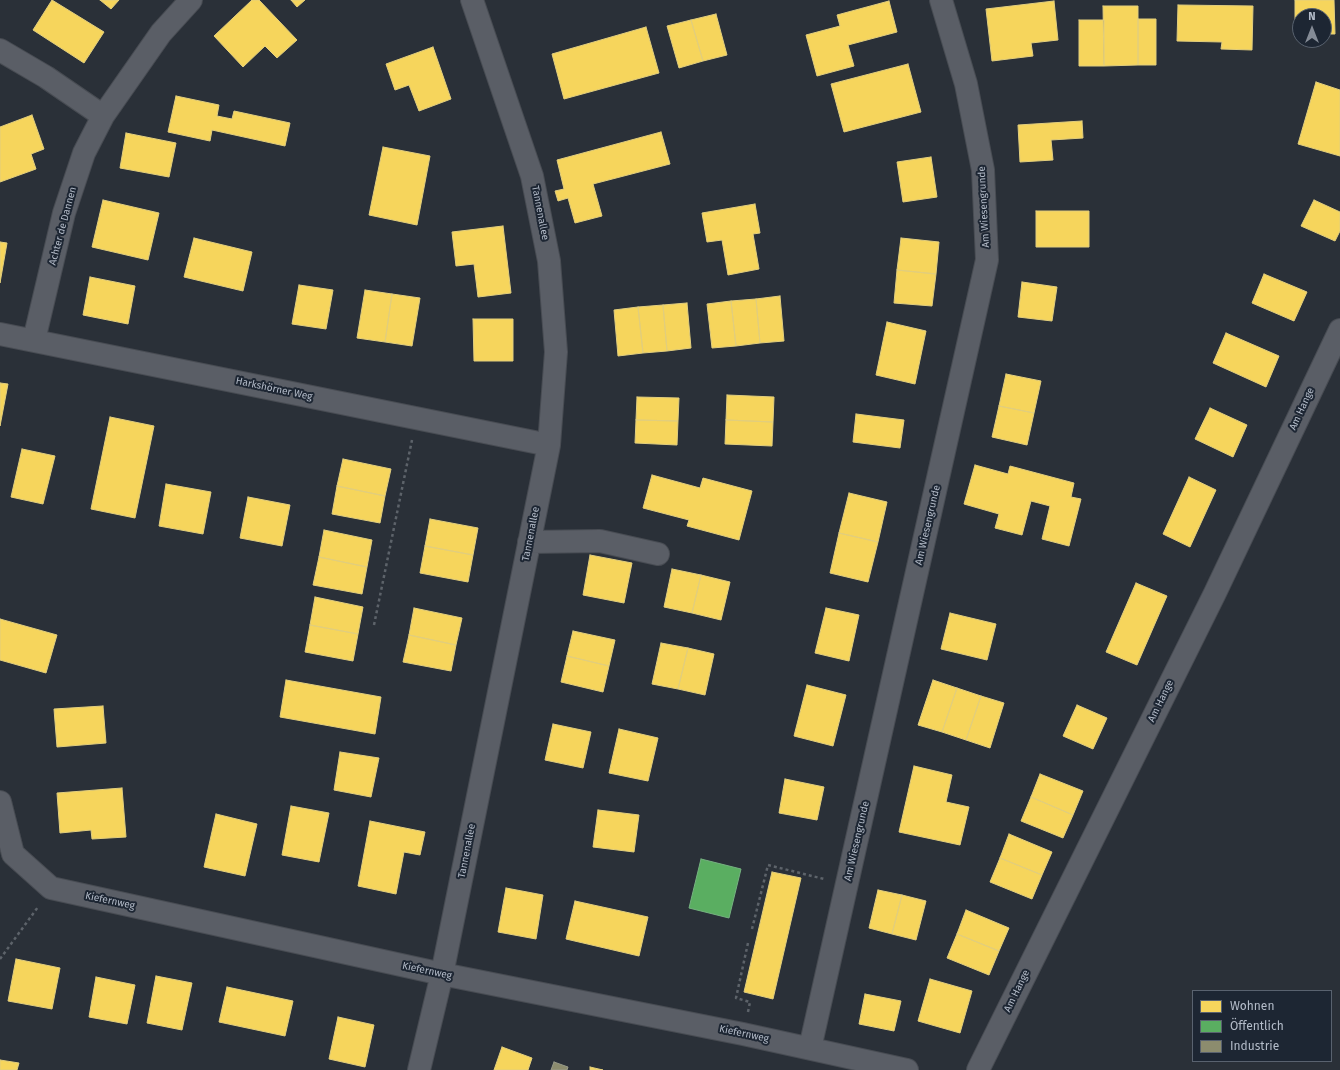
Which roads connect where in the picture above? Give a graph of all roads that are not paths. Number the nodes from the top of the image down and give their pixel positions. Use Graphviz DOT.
graph roads {
  1 [pos="191,0"];
  2 [pos="472,0"];
  3 [pos="941,0"];
  4 [pos="0,50"];
  5 [pos="103,116"];
  6 [pos="1340,330"];
  7 [pos="0,334"];
  8 [pos="34,340"];
  9 [pos="549,445"];
  10 [pos="530,542"];
  11 [pos="658,554"];
  12 [pos="0,802"];
  13 [pos="442,974"];
  14 [pos="810,1048"];
  15 [pos="418,1070"];
  16 [pos="907,1070"];
  17 [pos="978,1070"];
  1 -- 5 [label="street, Achter de Dannen"];
  2 -- 9 [label="street, Tannenallee"];
  3 -- 14 [label="street, Am Wiesengrunde"];
  4 -- 5 [label="street"];
  5 -- 8 [label="street, Achter de Dannen"];
  6 -- 17 [label="street, Am Hange"];
  7 -- 8 [label="street, Harkshörner Weg"];
  8 -- 9 [label="street, Harkshörner Weg"];
  9 -- 10 [label="street, Tannenallee"];
  10 -- 11 [label="street"];
  10 -- 13 [label="street, Tannenallee"];
  12 -- 13 [label="street, Kiefernweg"];
  13 -- 14 [label="street, Kiefernweg"];
  13 -- 15 [label="street, Tannenallee"];
  14 -- 16 [label="street, Kiefernweg"];
}
